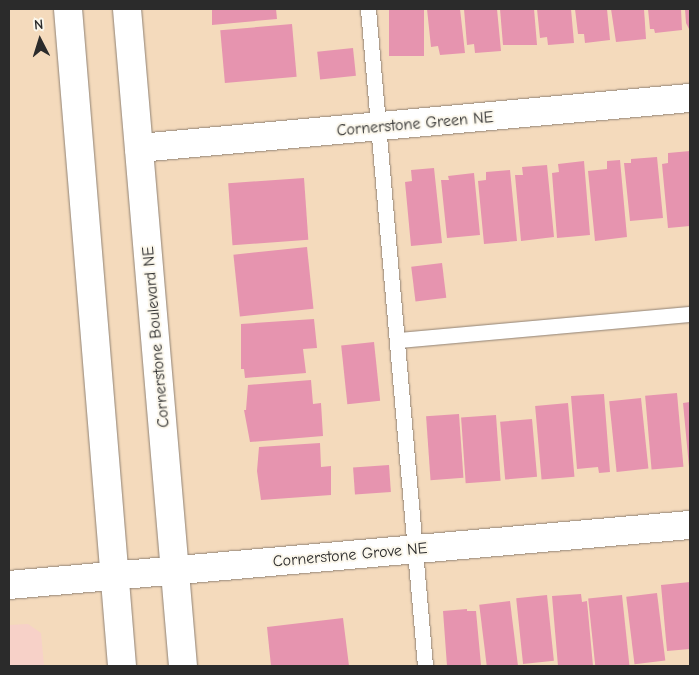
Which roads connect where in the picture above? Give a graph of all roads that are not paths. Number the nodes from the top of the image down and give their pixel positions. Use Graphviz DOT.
graph roads {
  1 [pos="68,9"];
  2 [pos="127,9"];
  3 [pos="368,9"];
  4 [pos="690,98"];
  5 [pos="379,127"];
  6 [pos="139,148"];
  7 [pos="690,314"];
  8 [pos="398,340"];
  9 [pos="690,524"];
  10 [pos="416,549"];
  11 [pos="176,570"];
  12 [pos="115,576"];
  13 [pos="9,585"];
  14 [pos="122,666"];
  15 [pos="183,666"];
  16 [pos="425,666"];
  1 -- 12 [label="street"];
  2 -- 6 [label="street, Cornerstone Boulevard NE"];
  3 -- 5 [label="lane"];
  4 -- 5 [label="street, Cornerstone Green NE"];
  5 -- 6 [label="street, Cornerstone Green NE"];
  5 -- 8 [label="lane"];
  6 -- 11 [label="street, Cornerstone Boulevard NE"];
  7 -- 8 [label="lane"];
  8 -- 10 [label="lane"];
  9 -- 10 [label="street, Cornerstone Grove NE"];
  10 -- 11 [label="street, Cornerstone Grove NE"];
  10 -- 16 [label="lane"];
  11 -- 12 [label="street, Cornerstone Grove NE"];
  11 -- 15 [label="street, Cornerstone Boulevard NE"];
  12 -- 13 [label="street, Cornerstone Grove NE"];
  12 -- 14 [label="street"];
}
